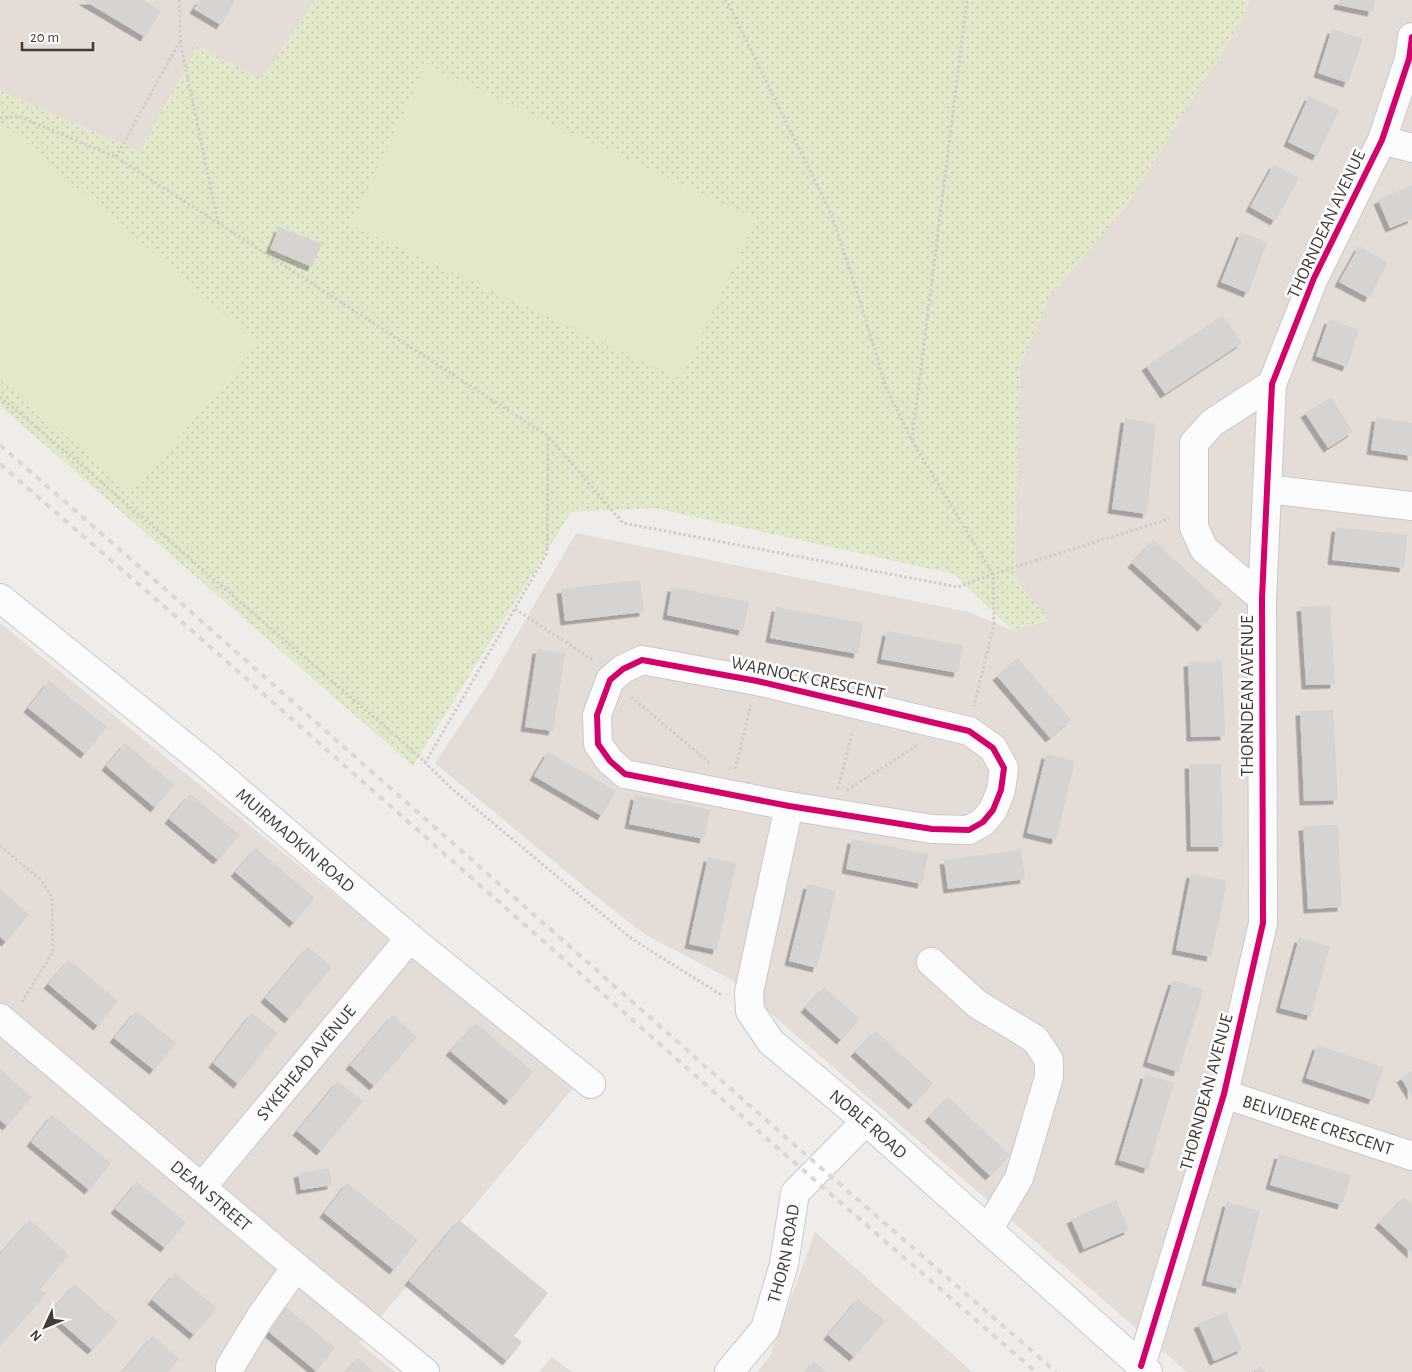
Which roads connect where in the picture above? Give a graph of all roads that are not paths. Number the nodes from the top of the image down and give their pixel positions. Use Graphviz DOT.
graph roads {
  1 [pos="1412,37"];
  2 [pos="1382,140"];
  3 [pos="1412,148"];
  4 [pos="1272,384"];
  5 [pos="1267,489"];
  6 [pos="1412,506"];
  7 [pos="1262,598"];
  8 [pos="2,605"];
  9 [pos="814,804"];
  10 [pos="410,938"];
  11 [pos="932,962"];
  12 [pos="4,1022"];
  13 [pos="591,1084"];
  14 [pos="1224,1094"];
  15 [pos="866,1121"];
  16 [pos="1412,1156"];
  17 [pos="202,1187"];
  18 [pos="988,1230"];
  19 [pos="296,1267"];
  20 [pos="1144,1369"];
  21 [pos="230,1372"];
  22 [pos="425,1372"];
  23 [pos="729,1372"];
  1 -- 2 [label="street, THORNDEAN AVENUE"];
  2 -- 3 [label="street"];
  2 -- 4 [label="street, THORNDEAN AVENUE"];
  4 -- 5 [label="street, THORNDEAN AVENUE"];
  4 -- 7 [label="street, THORNDEAN AVENUE"];
  5 -- 6 [label="street"];
  5 -- 7 [label="street, THORNDEAN AVENUE"];
  7 -- 14 [label="street, THORNDEAN AVENUE"];
  8 -- 10 [label="street, MUIRMADKIN ROAD"];
  9 -- 9 [label="street, WARNOCK CRESCENT"];
  9 -- 15 [label="street, NOBLE ROAD"];
  10 -- 13 [label="street, MUIRMADKIN ROAD"];
  10 -- 17 [label="street, SYKEHEAD AVENUE"];
  11 -- 18 [label="street"];
  12 -- 17 [label="street, DEAN STREET"];
  14 -- 16 [label="street, BELVIDERE CRESCENT"];
  14 -- 20 [label="street, THORNDEAN AVENUE"];
  15 -- 18 [label="street, NOBLE ROAD"];
  15 -- 23 [label="street, THORN ROAD"];
  17 -- 19 [label="street, DEAN STREET"];
  18 -- 20 [label="street, NOBLE ROAD"];
  19 -- 21 [label="street"];
  19 -- 22 [label="street, DEAN STREET"];
}
